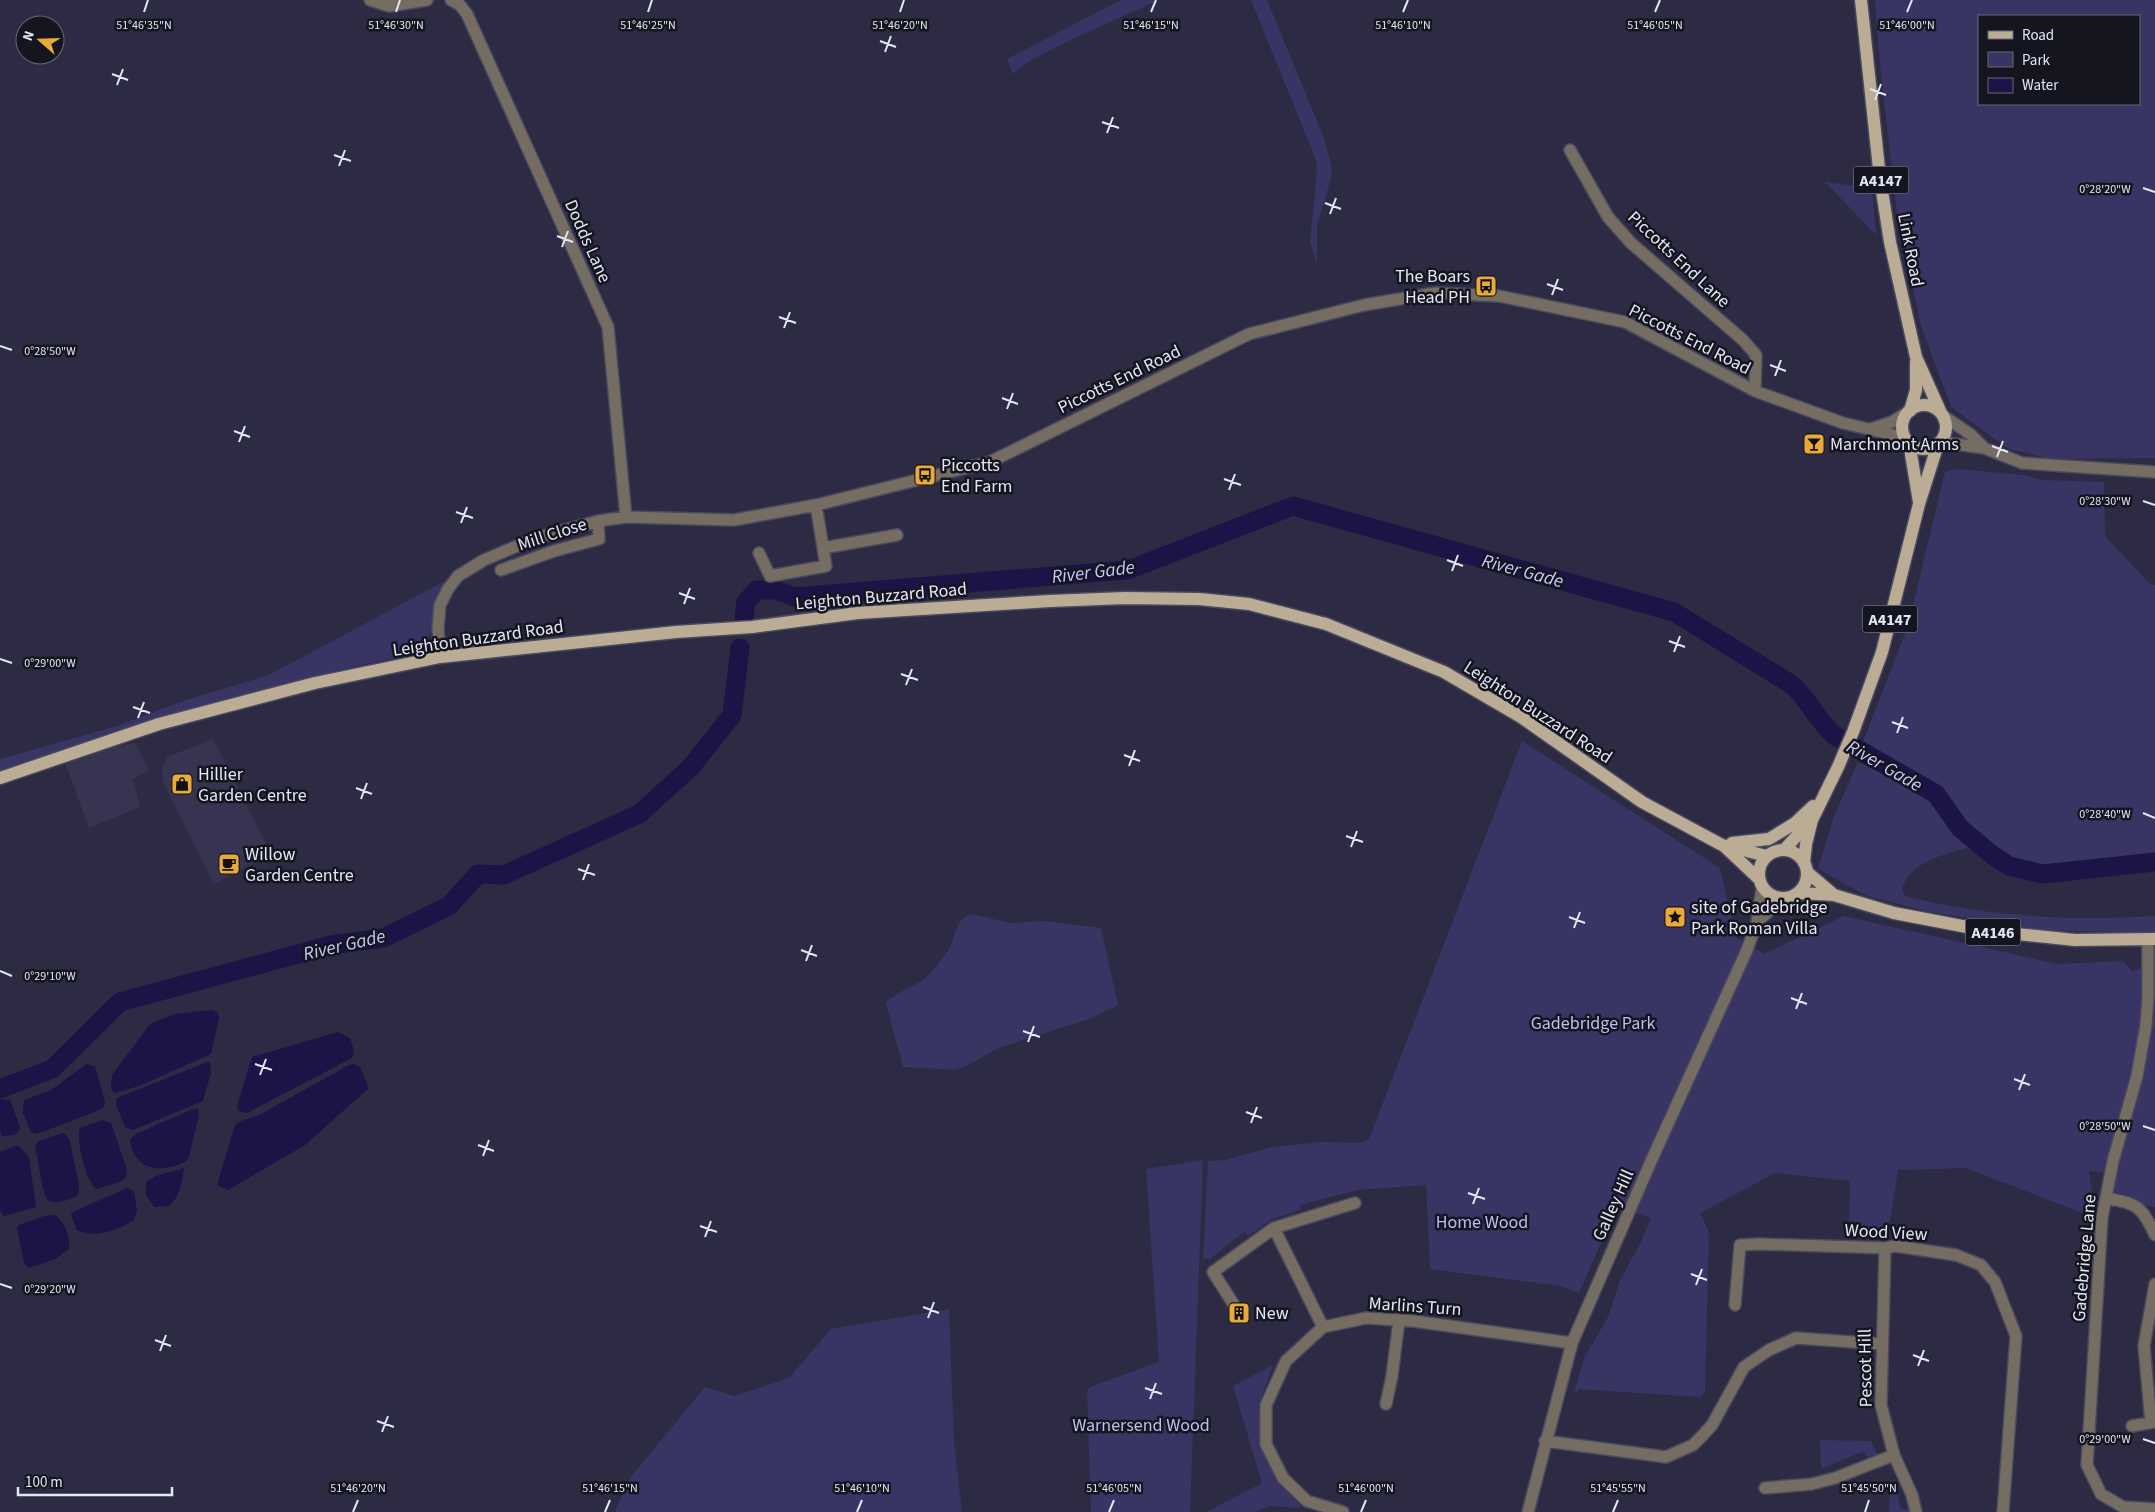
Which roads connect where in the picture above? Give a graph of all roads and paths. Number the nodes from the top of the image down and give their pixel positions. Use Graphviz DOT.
graph roads {
  1 [pos="370,0"];
  2 [pos="427,0"];
  3 [pos="451,0"];
  4 [pos="1861,0"];
  5 [pos="1570,150"];
  6 [pos="1916,357"];
  7 [pos="1754,391"];
  8 [pos="1909,412"];
  9 [pos="1942,414"];
  10 [pos="1871,429"];
  11 [pos="1908,442"];
  12 [pos="1939,443"];
  13 [pos="1984,448"];
  14 [pos="2155,472"];
  15 [pos="1919,504"];
  16 [pos="816,505"];
  17 [pos="626,518"];
  18 [pos="598,521"];
  19 [pos="897,534"];
  20 [pos="823,548"];
  21 [pos="759,553"];
  22 [pos="501,570"];
  23 [pos="440,656"];
  24 [pos="0,778"];
  25 [pos="1824,796"];
  26 [pos="1813,818"];
  27 [pos="1722,844"];
  28 [pos="1784,850"];
  29 [pos="1767,856"];
  30 [pos="1806,868"];
  31 [pos="1761,884"];
  32 [pos="1799,892"];
  33 [pos="1834,895"];
  34 [pos="1782,899"];
  35 [pos="1757,922"];
  36 [pos="2151,939"];
  37 [pos="2106,1198"];
  38 [pos="1354,1204"];
  39 [pos="1274,1228"];
  40 [pos="2155,1234"];
  41 [pos="1885,1248"];
  42 [pos="2155,1284"];
  43 [pos="1735,1304"];
  44 [pos="1236,1308"];
  45 [pos="1399,1320"];
  46 [pos="1322,1327"];
  47 [pos="1572,1343"];
  48 [pos="1881,1344"];
  49 [pos="1386,1404"];
  50 [pos="2153,1422"];
  51 [pos="2132,1426"];
  52 [pos="1545,1441"];
  53 [pos="1894,1455"];
  54 [pos="1765,1488"];
  55 [pos="2155,1509"];
  56 [pos="1343,1512"];
  57 [pos="1528,1512"];
  58 [pos="1916,1512"];
  59 [pos="2003,1512"];
  1 -- 2 [label="street"];
  3 -- 17 [label="street, Dodds Lane"];
  4 -- 6 [label="main road, Link Road / A4147"];
  5 -- 7 [label="street, Piccotts End Lane"];
  6 -- 8 [label="main road, Link Road / A4147"];
  6 -- 9 [label="main road, Link Road / A4147"];
  7 -- 10 [label="street, Piccotts End Road"];
  7 -- 16 [label="street, Piccotts End Road"];
  8 -- 9 [label="main road"];
  8 -- 10 [label="street"];
  8 -- 11 [label="main road, Link Road / A4147"];
  9 -- 12 [label="main road, Link Road / A4147"];
  9 -- 13 [label="street"];
  10 -- 11 [label="street, Piccotts End Road"];
  11 -- 12 [label="main road"];
  11 -- 15 [label="main road, Link Road / A4147"];
  12 -- 13 [label="street"];
  12 -- 15 [label="main road, Link Road / A4147"];
  13 -- 14 [label="street"];
  15 -- 25 [label="main road, Link Road / A4147"];
  16 -- 17 [label="street, Piccotts End Road"];
  16 -- 20 [label="street"];
  17 -- 18 [label="street, Piccotts End Road"];
  18 -- 22 [label="street, Mill Close"];
  18 -- 23 [label="street, Piccotts End Road"];
  19 -- 20 [label="street"];
  20 -- 21 [label="street"];
  23 -- 24 [label="main road, Leighton Buzzard Road"];
  23 -- 27 [label="main road, Leighton Buzzard Road"];
  25 -- 26 [label="main road, Link Road / A4147"];
  25 -- 27 [label="main road"];
  26 -- 28 [label="main road, Link Road / A4147"];
  26 -- 30 [label="main road, Link Road / A4147"];
  27 -- 29 [label="main road, Leighton Buzzard Road"];
  27 -- 31 [label="main road, Leighton Buzzard Road"];
  28 -- 29 [label="main road"];
  28 -- 30 [label="main road"];
  29 -- 31 [label="main road"];
  30 -- 32 [label="main road"];
  30 -- 33 [label="main road, A4146"];
  31 -- 34 [label="main road"];
  31 -- 35 [label="street, Galley Hill"];
  32 -- 33 [label="main road, A4146"];
  32 -- 34 [label="main road"];
  33 -- 36 [label="main road, A4146"];
  34 -- 35 [label="street, Galley Hill"];
  35 -- 47 [label="street, Galley Hill"];
  36 -- 37 [label="street, Gadebridge Lane"];
  37 -- 40 [label="street"];
  37 -- 55 [label="street, Gadebridge Lane"];
  38 -- 39 [label="street"];
  39 -- 44 [label="street"];
  39 -- 46 [label="street"];
  41 -- 43 [label="street, Wood View"];
  41 -- 48 [label="street, Pescot Hill"];
  41 -- 59 [label="street, Wood View"];
  42 -- 50 [label="street"];
  45 -- 46 [label="street, Marlins Turn"];
  45 -- 47 [label="street, Marlins Turn"];
  45 -- 49 [label="street"];
  46 -- 56 [label="street"];
  47 -- 52 [label="street, Galley Hill"];
  48 -- 52 [label="street"];
  48 -- 53 [label="street, Pescot Hill"];
  50 -- 51 [label="street"];
  52 -- 57 [label="street, Galley Hill"];
  53 -- 54 [label="street"];
  53 -- 58 [label="street, Pescot Hill"];
}
